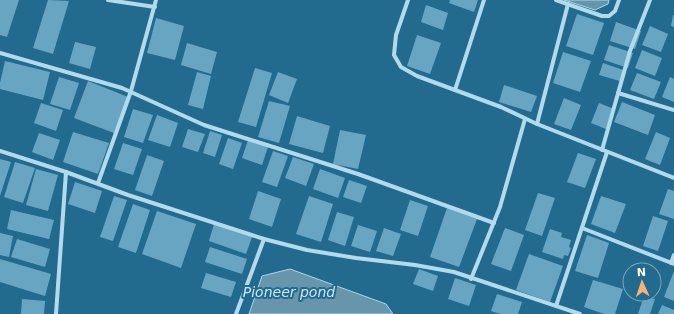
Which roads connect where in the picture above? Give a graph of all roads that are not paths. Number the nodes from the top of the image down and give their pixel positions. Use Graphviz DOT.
graph roads {
  1 [pos="108,0"];
  2 [pos="156,0"];
  3 [pos="408,0"];
  4 [pos="484,0"];
  5 [pos="556,0"];
  6 [pos="619,0"];
  7 [pos="650,0"];
  8 [pos="568,4"];
  9 [pos="155,7"];
  10 [pos="0,53"];
  11 [pos="455,90"];
  12 [pos="131,91"];
  13 [pos="618,93"];
  14 [pos="674,110"];
  15 [pos="525,119"];
  16 [pos="537,124"];
  17 [pos="602,150"];
  18 [pos="0,151"];
  19 [pos="607,152"];
  20 [pos="66,172"];
  21 [pos="674,178"];
  22 [pos="98,183"];
  23 [pos="494,223"];
  24 [pos="582,228"];
  25 [pos="264,239"];
  26 [pos="674,255"];
  27 [pos="672,264"];
  28 [pos="471,279"];
  29 [pos="556,306"];
  30 [pos="56,314"];
  31 [pos="236,314"];
  32 [pos="580,314"];
  1 -- 9 [label="street"];
  2 -- 9 [label="street"];
  3 -- 11 [label="street"];
  4 -- 11 [label="street"];
  5 -- 8 [label="street"];
  6 -- 8 [label="street"];
  7 -- 13 [label="street"];
  8 -- 16 [label="street"];
  9 -- 12 [label="street"];
  10 -- 12 [label="street"];
  11 -- 15 [label="street"];
  12 -- 22 [label="street"];
  12 -- 23 [label="street"];
  13 -- 14 [label="street"];
  13 -- 17 [label="street"];
  15 -- 16 [label="street"];
  15 -- 23 [label="street"];
  16 -- 17 [label="street"];
  17 -- 19 [label="street"];
  18 -- 20 [label="street"];
  19 -- 21 [label="street"];
  19 -- 24 [label="street"];
  20 -- 22 [label="street"];
  20 -- 30 [label="street"];
  22 -- 25 [label="street"];
  23 -- 28 [label="street"];
  24 -- 27 [label="street"];
  24 -- 29 [label="street"];
  25 -- 28 [label="street"];
  25 -- 31 [label="street"];
  26 -- 27 [label="street"];
  28 -- 29 [label="street"];
  29 -- 32 [label="street"];
}
